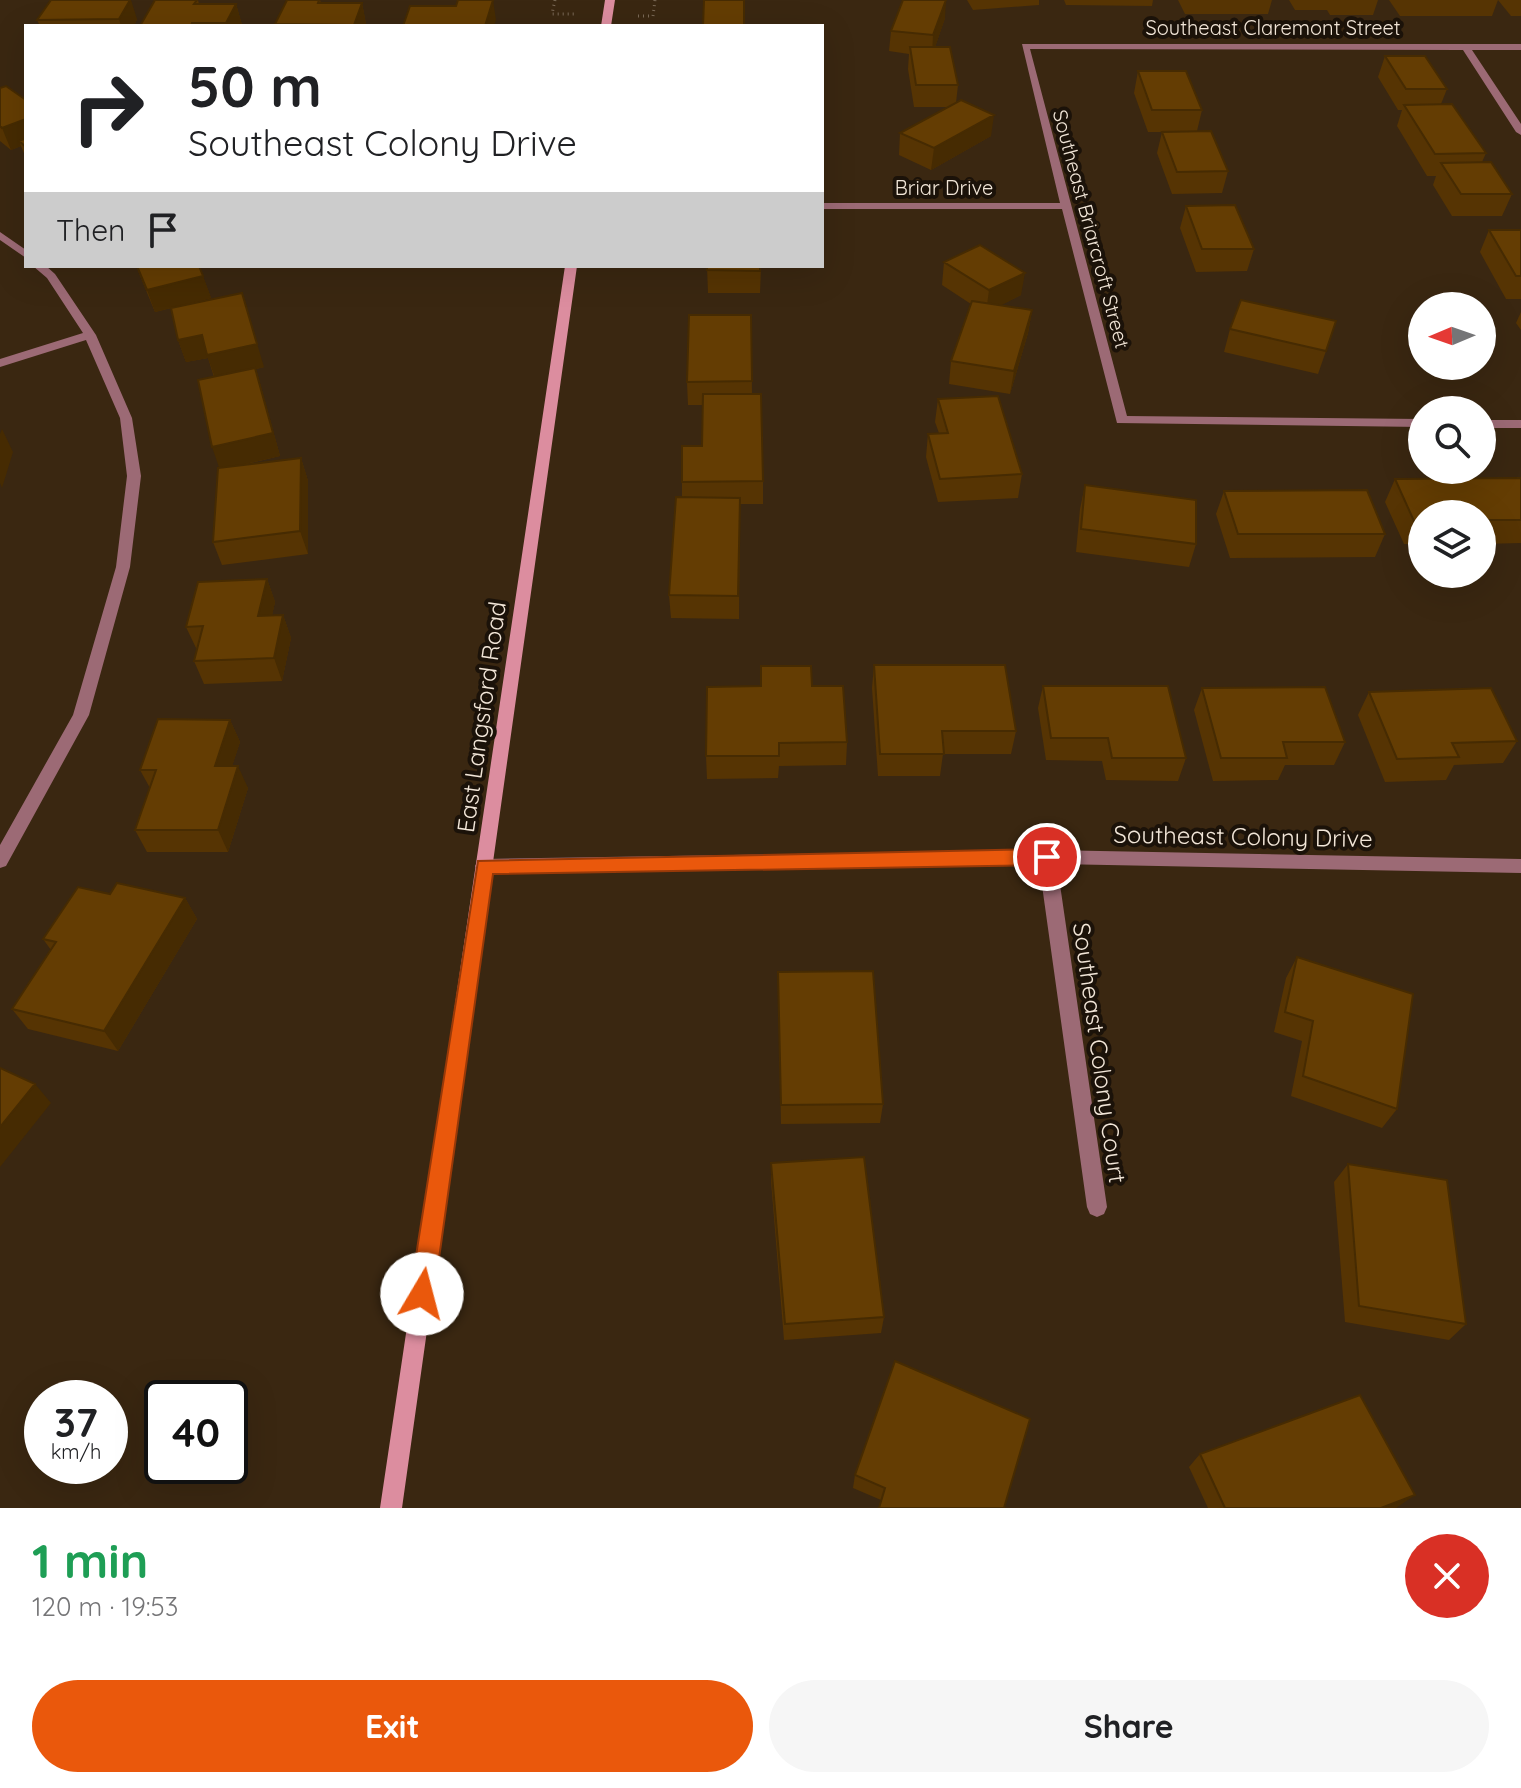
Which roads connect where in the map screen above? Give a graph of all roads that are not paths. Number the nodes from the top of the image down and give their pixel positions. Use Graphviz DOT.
graph roads {
  1 [pos="610,0"];
  2 [pos="606,24"];
  3 [pos="1025,46"];
  4 [pos="1465,46"];
  5 [pos="1521,47"];
  6 [pos="1521,132"];
  7 [pos="824,206"];
  8 [pos="1066,206"];
  9 [pos="0,235"];
  10 [pos="24,253"];
  11 [pos="41,268"];
  12 [pos="571,268"];
  13 [pos="90,335"];
  14 [pos="0,363"];
  15 [pos="1408,423"];
  16 [pos="1496,424"];
  17 [pos="1521,424"];
  18 [pos="1047,857"];
  19 [pos="0,861"];
  20 [pos="484,866"];
  21 [pos="1521,866"];
  22 [pos="1097,1207"];
  23 [pos="391,1508"];
  1 -- 2 [label="street"];
  3 -- 4 [label="street, Southeast Claremont Street"];
  3 -- 8 [label="street, Southeast Briarcroft Street"];
  4 -- 5 [label="street, Southeast Claremont Street"];
  4 -- 6 [label="street"];
  7 -- 8 [label="street, Briar Drive"];
  8 -- 15 [label="street, Southeast Briarcroft Street"];
  9 -- 10 [label="street"];
  11 -- 13 [label="street"];
  12 -- 20 [label="street, East Langsford Road"];
  13 -- 14 [label="street"];
  13 -- 19 [label="street"];
  16 -- 17 [label="street"];
  18 -- 20 [label="street, Southeast Colony Drive"];
  18 -- 21 [label="street, Southeast Colony Drive"];
  18 -- 22 [label="street, Southeast Colony Court"];
  20 -- 23 [label="street, East Langsford Road"];
}
